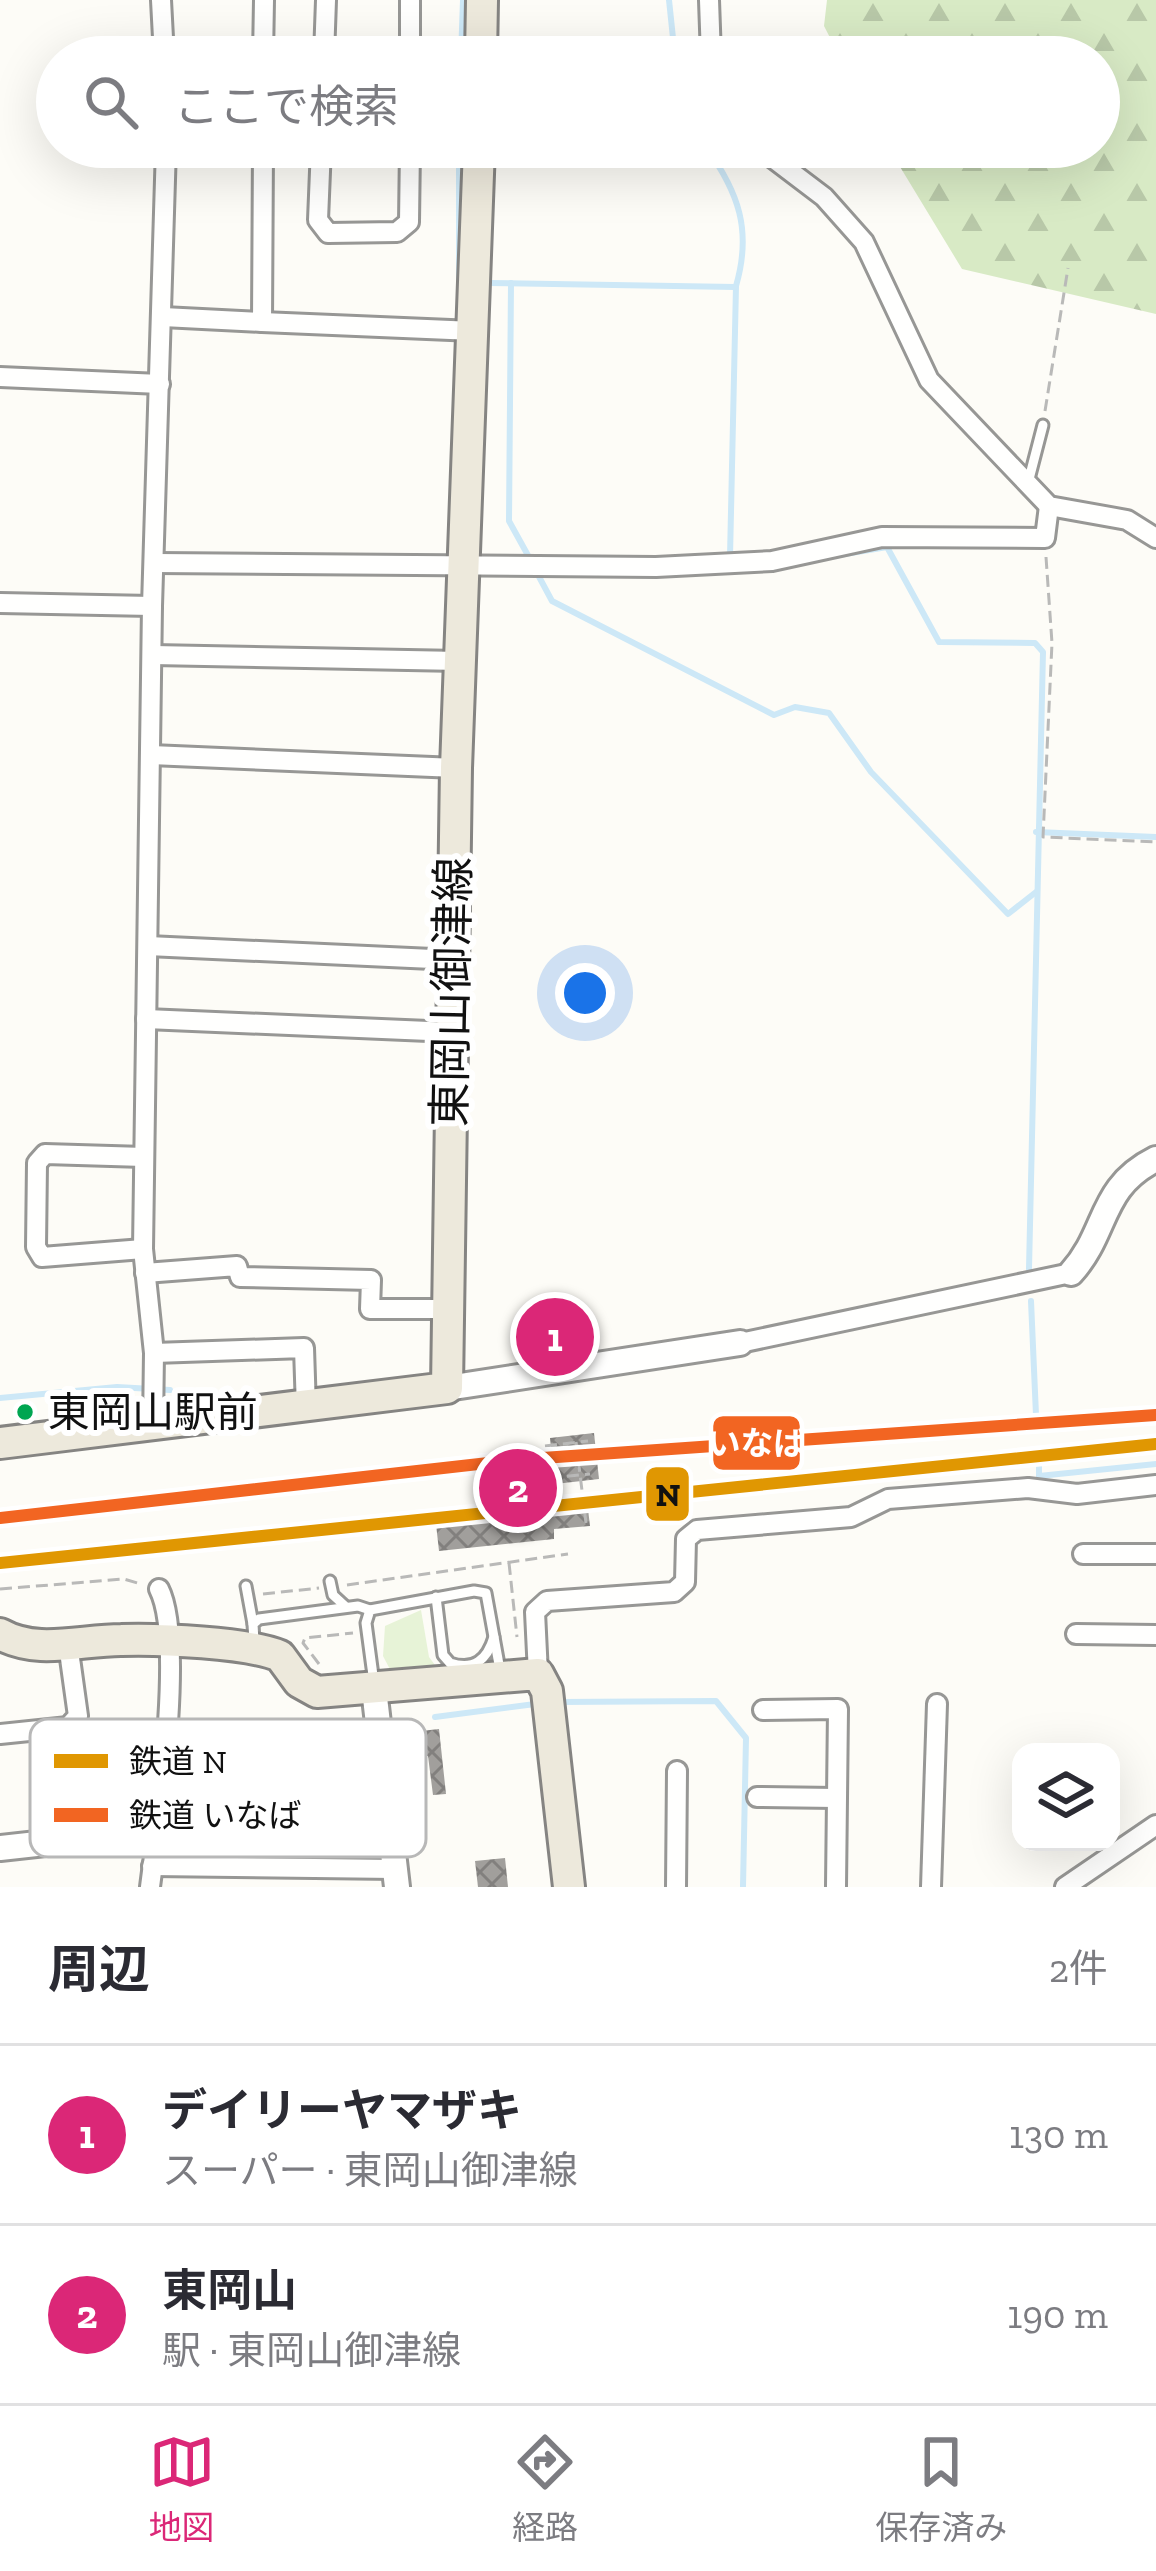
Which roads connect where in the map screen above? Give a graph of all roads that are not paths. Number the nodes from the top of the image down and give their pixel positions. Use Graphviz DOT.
graph roads {
  1 [pos="160,0"];
  2 [pos="264,0"];
  3 [pos="326,0"];
  4 [pos="410,0"];
  5 [pos="482,0"];
  6 [pos="710,0"];
  7 [pos="163,36"];
  8 [pos="263,36"];
  9 [pos="325,36"];
  10 [pos="410,36"];
  11 [pos="481,36"];
  12 [pos="711,36"];
  13 [pos="166,168"];
  14 [pos="263,168"];
  15 [pos="319,168"];
  16 [pos="410,168"];
  17 [pos="478,168"];
  18 [pos="786,168"];
  19 [pos="163,317"];
  20 [pos="262,322"];
  21 [pos="474,332"];
  22 [pos="0,377"];
  23 [pos="160,384"];
  24 [pos="1042,425"];
  25 [pos="1029,479"];
  26 [pos="1049,506"];
  27 [pos="1156,538"];
  28 [pos="463,561"];
  29 [pos="155,563"];
  30 [pos="0,603"];
  31 [pos="152,606"];
  32 [pos="153,655"];
  33 [pos="459,661"];
  34 [pos="151,755"];
  35 [pos="456,768"];
  36 [pos="148,946"];
  37 [pos="454,959"];
  38 [pos="146,1019"];
  39 [pos="452,1032"];
  40 [pos="144,1157"];
  41 [pos="1156,1159"];
  42 [pos="143,1249"];
  43 [pos="145,1273"];
  44 [pos="1071,1273"];
  45 [pos="447,1310"];
  46 [pos="740,1343"];
  47 [pos="154,1353"];
  48 [pos="447,1388"];
  49 [pos="306,1409"];
  50 [pos="153,1425"];
  51 [pos="0,1443"];
  52 [pos="1156,1485"];
  53 [pos="1083,1554"];
  54 [pos="1156,1554"];
  55 [pos="331,1584"];
  56 [pos="246,1586"];
  57 [pos="159,1589"];
  58 [pos="436,1597"];
  59 [pos="348,1606"];
  60 [pos="370,1610"];
  61 [pos="495,1632"];
  62 [pos="0,1634"];
  63 [pos="1076,1634"];
  64 [pos="1156,1635"];
  65 [pos="254,1636"];
  66 [pos="68,1644"];
  67 [pos="168,1644"];
  68 [pos="501,1674"];
  69 [pos="538,1674"];
  70 [pos="374,1689"];
  71 [pos="938,1704"];
  72 [pos="763,1710"];
  73 [pos="75,1719"];
  74 [pos="165,1719"];
  75 [pos="378,1719"];
  76 [pos="30,1730"];
  77 [pos="0,1734"];
  78 [pos="676,1771"];
  79 [pos="757,1797"];
  80 [pos="836,1798"];
  81 [pos="1156,1825"];
  82 [pos="30,1844"];
  83 [pos="0,1847"];
  84 [pos="152,1857"];
  85 [pos="152,1865"];
  86 [pos="396,1878"];
  87 [pos="150,1887"];
  88 [pos="568,1887"];
  89 [pos="676,1887"];
  90 [pos="836,1887"];
  91 [pos="932,1887"];
  92 [pos="1065,1887"];
  1 -- 7 [label="street"];
  2 -- 8 [label="street"];
  3 -- 9 [label="street"];
  4 -- 10 [label="street"];
  5 -- 11 [label="main road"];
  6 -- 12 [label="street"];
  13 -- 19 [label="street"];
  14 -- 20 [label="street"];
  15 -- 16 [label="street"];
  17 -- 21 [label="main road, 東岡山御津線"];
  18 -- 25 [label="street"];
  19 -- 20 [label="street"];
  19 -- 23 [label="street"];
  20 -- 21 [label="street"];
  21 -- 28 [label="main road, 東岡山御津線"];
  22 -- 23 [label="street"];
  23 -- 29 [label="street"];
  24 -- 25 [label="lane"];
  25 -- 26 [label="street"];
  26 -- 27 [label="street"];
  26 -- 28 [label="street"];
  28 -- 29 [label="street"];
  28 -- 33 [label="main road, 東岡山御津線"];
  29 -- 31 [label="street"];
  30 -- 31 [label="street"];
  31 -- 32 [label="street"];
  32 -- 33 [label="street"];
  32 -- 34 [label="street"];
  33 -- 35 [label="main road, 東岡山御津線"];
  34 -- 35 [label="street"];
  34 -- 36 [label="street"];
  35 -- 37 [label="main road, 東岡山御津線"];
  36 -- 37 [label="street"];
  36 -- 38 [label="street"];
  37 -- 39 [label="main road, 東岡山御津線"];
  38 -- 39 [label="street"];
  38 -- 40 [label="street"];
  39 -- 45 [label="main road, 東岡山御津線"];
  40 -- 42 [label="street"];
  40 -- 42 [label="street"];
  41 -- 44 [label="street"];
  42 -- 43 [label="street"];
  43 -- 45 [label="street"];
  43 -- 47 [label="street"];
  44 -- 46 [label="street"];
  45 -- 48 [label="main road, 東岡山御津線"];
  46 -- 48 [label="street"];
  47 -- 49 [label="street"];
  47 -- 50 [label="street"];
  48 -- 49 [label="main road"];
  49 -- 50 [label="main road"];
  50 -- 51 [label="main road"];
  52 -- 69 [label="street"];
  53 -- 54 [label="street"];
  55 -- 59 [label="lane"];
  56 -- 65 [label="lane"];
  57 -- 67 [label="street"];
  58 -- 60 [label="lane"];
  58 -- 61 [label="lane"];
  58 -- 61 [label="lane"];
  59 -- 60 [label="lane"];
  59 -- 65 [label="lane"];
  60 -- 70 [label="lane"];
  61 -- 68 [label="lane"];
  62 -- 66 [label="main road"];
  63 -- 64 [label="street"];
  65 -- 67 [label="main road"];
  65 -- 70 [label="main road"];
  66 -- 67 [label="main road"];
  66 -- 73 [label="street"];
  67 -- 74 [label="street"];
  68 -- 69 [label="main road"];
  68 -- 70 [label="main road"];
  69 -- 88 [label="main road"];
  70 -- 75 [label="street"];
  71 -- 91 [label="street"];
  72 -- 80 [label="street"];
  76 -- 77 [label="street"];
  78 -- 89 [label="street"];
  79 -- 80 [label="street"];
  80 -- 90 [label="street"];
  81 -- 92 [label="street"];
  82 -- 83 [label="street"];
  84 -- 85 [label="street"];
  85 -- 86 [label="street"];
  85 -- 87 [label="street"];
}
